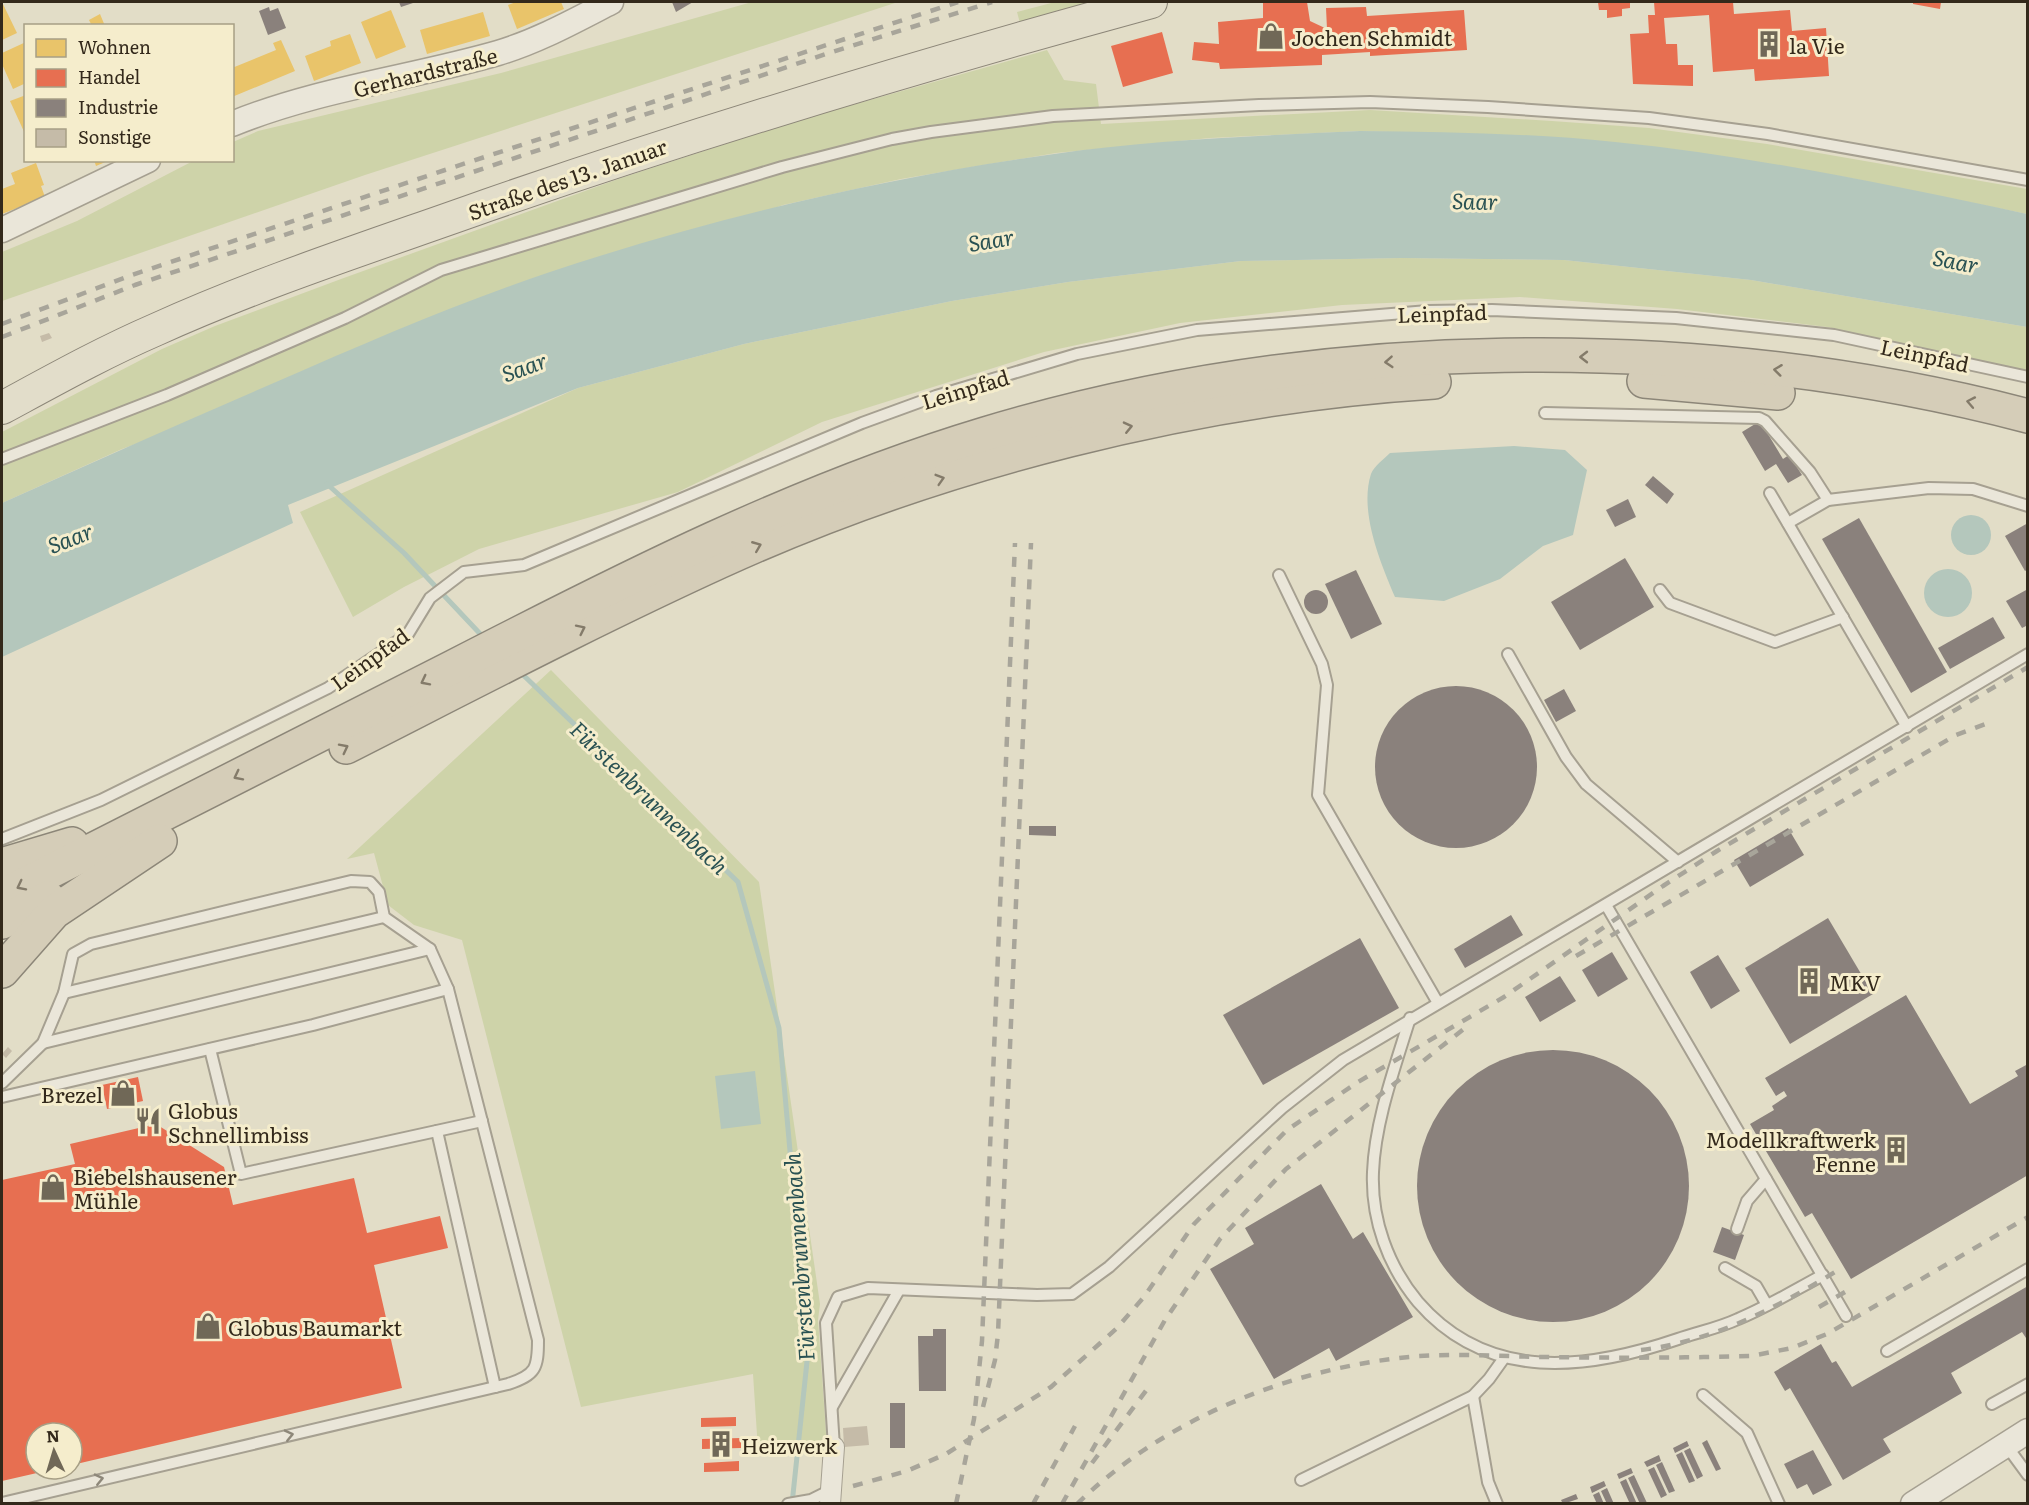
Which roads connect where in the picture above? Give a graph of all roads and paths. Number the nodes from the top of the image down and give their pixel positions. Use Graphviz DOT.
graph roads {
  1 [pos="611,2"];
  2 [pos="1151,2"];
  3 [pos="234,123"];
  4 [pos="144,162"];
  5 [pos="2028,180"];
  6 [pos="2,230"];
  7 [pos="2028,377"];
  8 [pos="2,408"];
  9 [pos="1545,413"];
  10 [pos="2028,416"];
  11 [pos="2028,439"];
  12 [pos="2,459"];
  13 [pos="1770,493"];
  14 [pos="1828,500"];
  15 [pos="2028,506"];
  16 [pos="1788,523"];
  17 [pos="1279,575"];
  18 [pos="1660,590"];
  19 [pos="1843,617"];
  20 [pos="523,644"];
  21 [pos="1508,654"];
  22 [pos="2028,654"];
  23 [pos="1907,727"];
  24 [pos="154,831"];
  25 [pos="2,839"];
  26 [pos="1678,862"];
  27 [pos="2,865"];
  28 [pos="2,896"];
  29 [pos="1605,905"];
  30 [pos="384,917"];
  31 [pos="2,922"];
  32 [pos="430,949"];
  33 [pos="2,971"];
  34 [pos="448,989"];
  35 [pos="64,993"];
  36 [pos="1438,1003"];
  37 [pos="1410,1018"];
  38 [pos="43,1043"];
  39 [pos="210,1049"];
  40 [pos="2,1083"];
  41 [pos="2,1097"];
  42 [pos="482,1121"];
  43 [pos="437,1131"];
  44 [pos="1766,1179"];
  45 [pos="1737,1229"];
  46 [pos="1725,1268"];
  47 [pos="2028,1269"];
  48 [pos="1823,1275"];
  49 [pos="899,1290"];
  50 [pos="1767,1305"];
  51 [pos="1846,1316"];
  52 [pos="1887,1351"];
  53 [pos="1504,1358"];
  54 [pos="2028,1384"];
  55 [pos="495,1387"];
  56 [pos="1703,1395"];
  57 [pos="1473,1396"];
  58 [pos="1992,1404"];
  59 [pos="832,1407"];
  60 [pos="2028,1431"];
  61 [pos="2006,1445"];
  62 [pos="834,1447"];
  63 [pos="2028,1475"];
  64 [pos="1302,1480"];
  65 [pos="832,1496"];
  66 [pos="2,1503"];
  67 [pos="788,1503"];
  68 [pos="1497,1503"];
  69 [pos="1779,1503"];
  70 [pos="1913,1503"];
  1 -- 3 [label="street, Gerhardstraße"];
  2 -- 8 [label="main road, Straße des 13. Januar"];
  4 -- 6 [label="street"];
  5 -- 12 [label="lane"];
  7 -- 25 [label="lane, Leinpfad"];
  9 -- 14 [label="lane"];
  10 -- 20 [label="highway, one-way"];
  20 -- 11 [label="highway, one-way"];
  13 -- 16 [label="lane"];
  14 -- 15 [label="lane"];
  14 -- 16 [label="lane"];
  16 -- 19 [label="lane"];
  17 -- 36 [label="lane"];
  18 -- 19 [label="lane"];
  19 -- 23 [label="lane"];
  20 -- 24 [label="highway"];
  21 -- 26 [label="lane"];
  22 -- 23 [label="lane"];
  23 -- 26 [label="lane"];
  24 -- 27 [label="highway"];
  24 -- 28 [label="highway, one-way"];
  24 -- 31 [label="highway"];
  24 -- 33 [label="highway"];
  26 -- 29 [label="lane"];
  29 -- 36 [label="lane"];
  29 -- 44 [label="lane"];
  30 -- 32 [label="lane"];
  30 -- 35 [label="lane"];
  30 -- 35 [label="lane"];
  32 -- 34 [label="lane"];
  32 -- 38 [label="lane"];
  34 -- 39 [label="lane"];
  34 -- 42 [label="lane"];
  35 -- 38 [label="lane"];
  36 -- 37 [label="lane"];
  37 -- 49 [label="lane"];
  37 -- 53 [label="lane"];
  38 -- 40 [label="lane"];
  39 -- 41 [label="lane"];
  39 -- 43 [label="lane"];
  42 -- 43 [label="lane"];
  42 -- 55 [label="lane"];
  43 -- 55 [label="lane"];
  44 -- 45 [label="lane"];
  44 -- 48 [label="lane"];
  46 -- 50 [label="lane"];
  47 -- 52 [label="lane"];
  48 -- 50 [label="lane"];
  48 -- 51 [label="lane"];
  49 -- 59 [label="lane"];
  49 -- 59 [label="lane"];
  50 -- 53 [label="lane"];
  53 -- 57 [label="lane"];
  54 -- 58 [label="lane"];
  66 -- 55 [label="lane, one-way"];
  56 -- 69 [label="lane"];
  57 -- 64 [label="lane"];
  57 -- 68 [label="lane"];
  59 -- 62 [label="lane"];
  60 -- 61 [label="street"];
  61 -- 63 [label="lane"];
  61 -- 70 [label="street"];
  62 -- 65 [label="street"];
  65 -- 67 [label="lane"];
}
